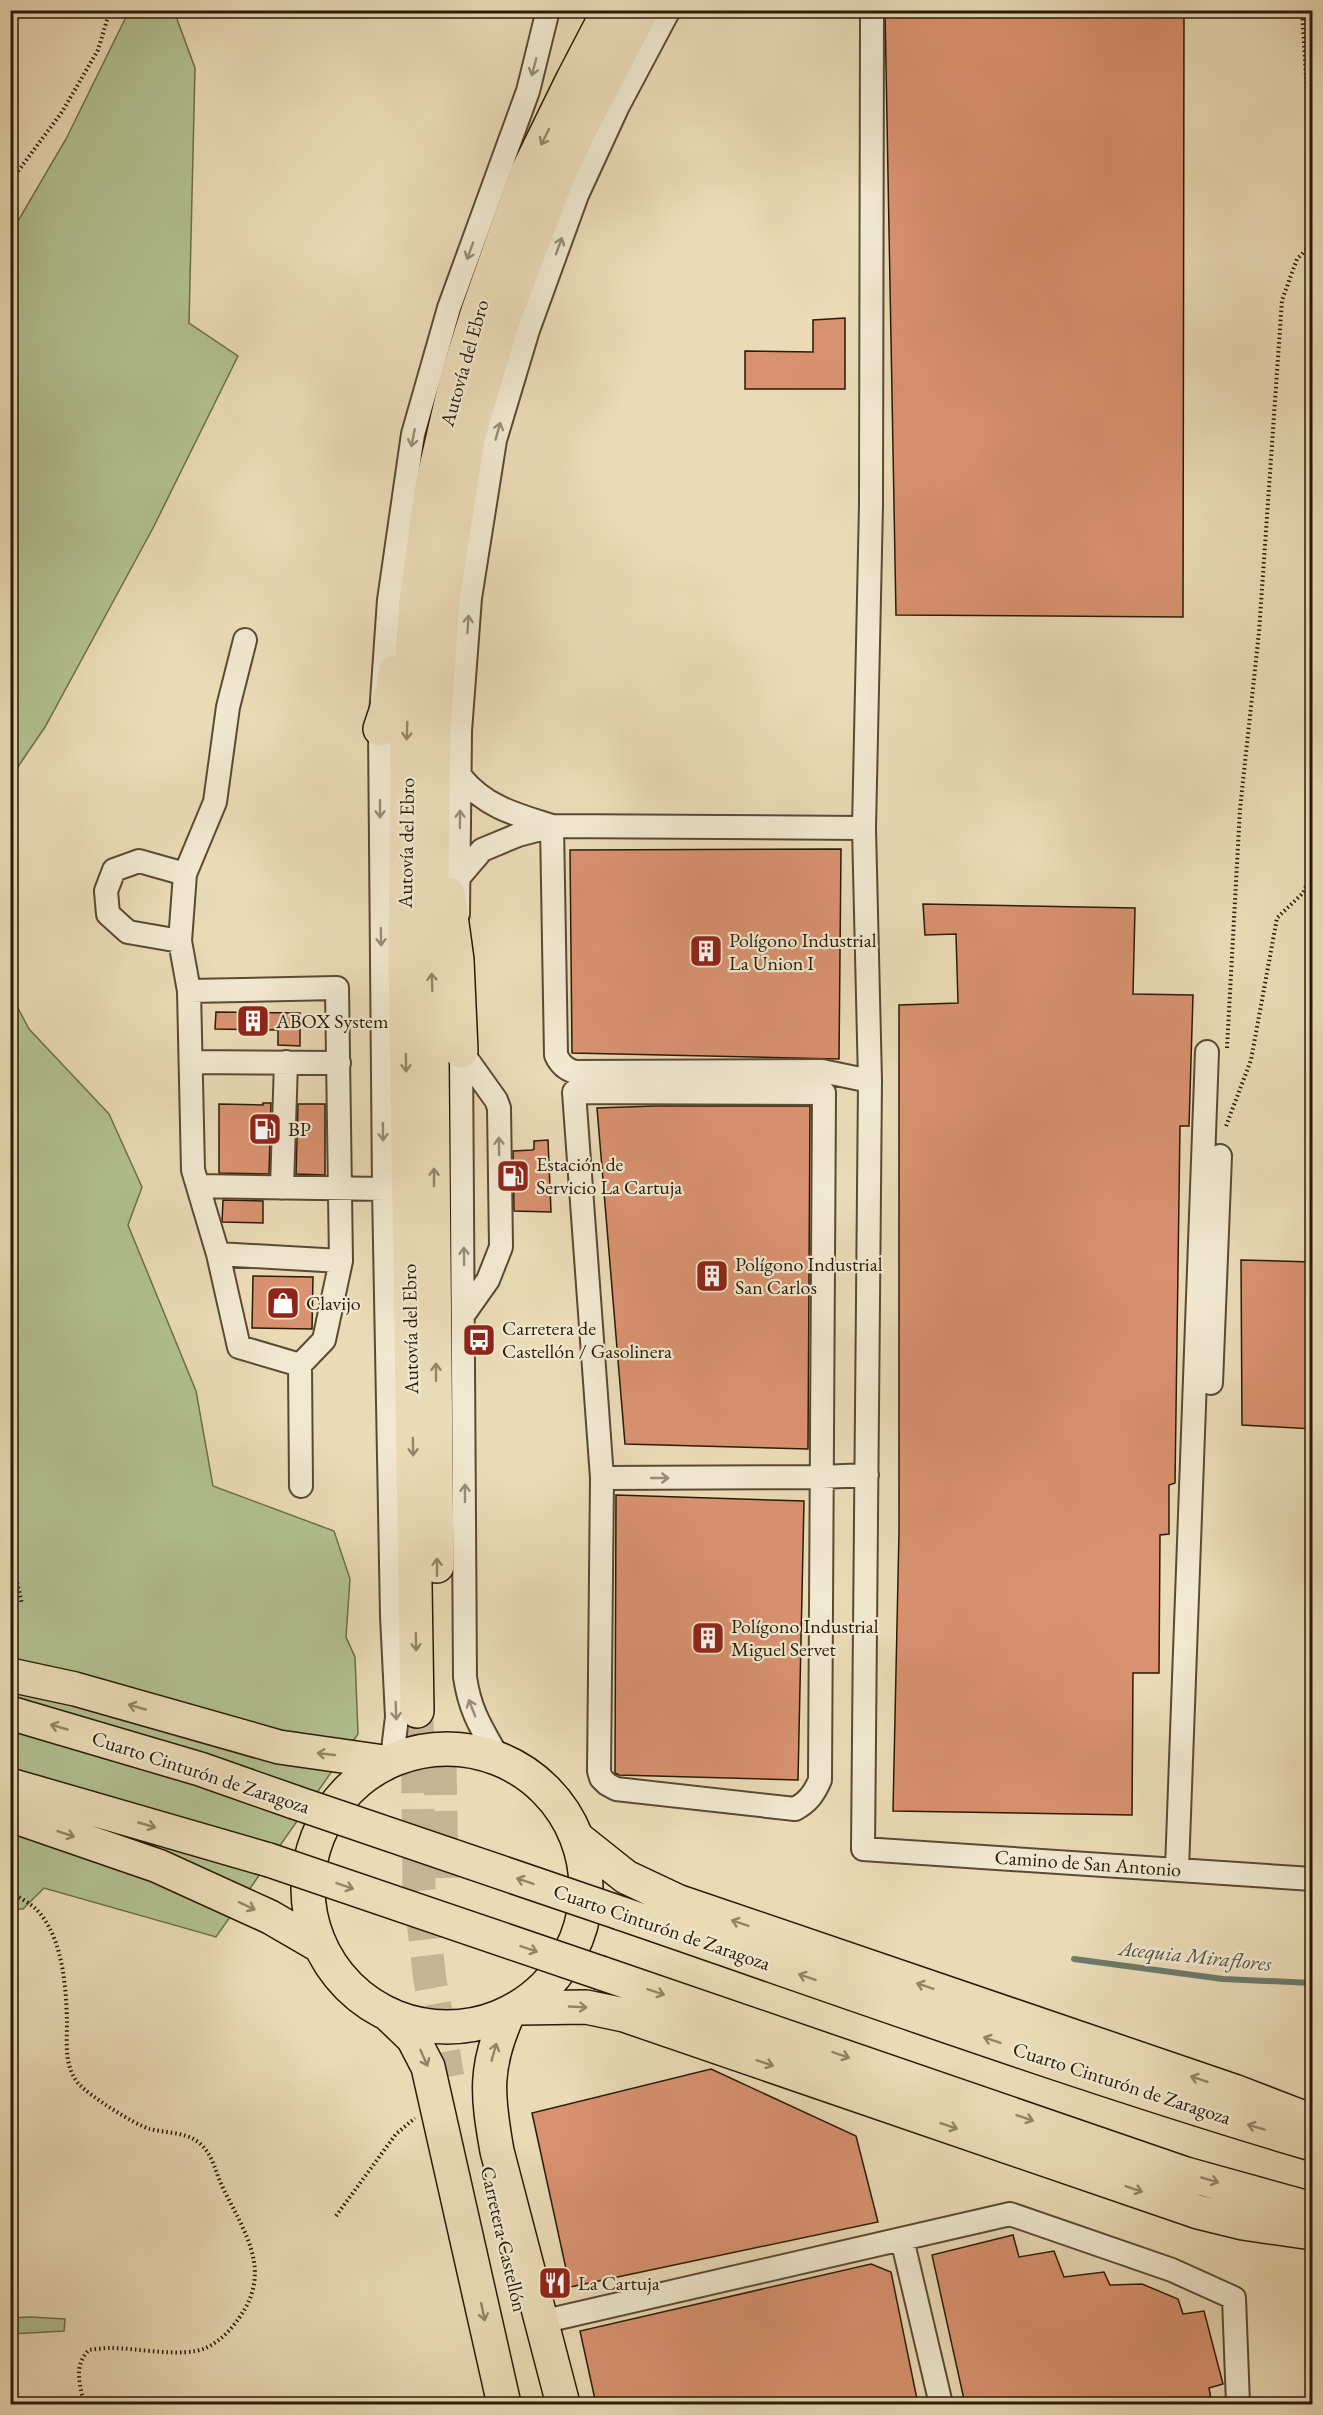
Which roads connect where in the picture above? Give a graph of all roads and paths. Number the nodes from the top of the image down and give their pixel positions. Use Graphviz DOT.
graph roads {
  1 [pos="110,10"];
  2 [pos="548,10"];
  3 [pos="609,10"];
  4 [pos="642,10"];
  5 [pos="669,10"];
  6 [pos="872,10"];
  7 [pos="1302,10"];
  8 [pos="1312,175"];
  9 [pos="10,182"];
  10 [pos="1312,244"];
  11 [pos="432,485"];
  12 [pos="245,640"];
  13 [pos="380,729"];
  14 [pos="461,777"];
  15 [pos="433,795"];
  16 [pos="552,826"];
  17 [pos="864,828"];
  18 [pos="1312,873"];
  19 [pos="185,874"];
  20 [pos="459,877"];
  21 [pos="180,941"];
  22 [pos="457,960"];
  23 [pos="189,991"];
  24 [pos="461,1051"];
  25 [pos="1217,1054"];
  26 [pos="191,1062"];
  27 [pos="286,1062"];
  28 [pos="339,1063"];
  29 [pos="870,1081"];
  30 [pos="824,1093"];
  31 [pos="1220,1156"];
  32 [pos="198,1186"];
  33 [pos="282,1188"];
  34 [pos="340,1189"];
  35 [pos="384,1189"];
  36 [pos="218,1254"];
  37 [pos="341,1261"];
  38 [pos="464,1314"];
  39 [pos="300,1365"];
  40 [pos="867,1474"];
  41 [pos="821,1477"];
  42 [pos="602,1478"];
  43 [pos="301,1486"];
  44 [pos="10,1552"];
  45 [pos="22,1604"];
  46 [pos="10,1675"];
  47 [pos="10,1713"];
  48 [pos="499,1759"];
  49 [pos="388,1760"];
  50 [pos="10,1785"];
  51 [pos="10,1815"];
  52 [pos="1179,1832"];
  53 [pos="577,1838"];
  54 [pos="1177,1869"];
  55 [pos="15,1873"];
  56 [pos="1312,1879"];
  57 [pos="15,1895"];
  58 [pos="10,1902"];
  59 [pos="320,1946"];
  60 [pos="514,2011"];
  61 [pos="389,2015"];
  62 [pos="457,2076"];
  63 [pos="438,2111"];
  64 [pos="1312,2121"];
  65 [pos="1312,2144"];
  66 [pos="1312,2209"];
  67 [pos="336,2216"];
  68 [pos="1312,2233"];
  69 [pos="902,2239"];
  70 [pos="525,2328"];
  71 [pos="84,2404"];
  72 [pos="504,2404"];
  73 [pos="527,2404"];
  74 [pos="543,2404"];
  75 [pos="563,2404"];
  76 [pos="941,2404"];
  77 [pos="1238,2404"];
  1 -- 9 [label="path"];
  2 -- 13 [label="street, one-way"];
  3 -- 11 [label="highway, Autovía del Ebro, one-way"];
  4 -- 15 [label="highway, Autovía del Ebro"];
  14 -- 5 [label="street, one-way"];
  6 -- 17 [label="street"];
  7 -- 8 [label="path"];
  10 -- 25 [label="path"];
  11 -- 13 [label="highway"];
  11 -- 15 [label="highway, Autovía del Ebro, one-way"];
  12 -- 19 [label="street"];
  13 -- 35 [label="street, one-way"];
  14 -- 16 [label="street"];
  20 -- 14 [label="street, one-way"];
  15 -- 22 [label="highway"];
  16 -- 17 [label="street"];
  16 -- 20 [label="street"];
  16 -- 29 [label="street"];
  17 -- 29 [label="street"];
  18 -- 31 [label="path"];
  19 -- 21 [label="street"];
  19 -- 21 [label="street"];
  20 -- 22 [label="street"];
  21 -- 23 [label="street"];
  22 -- 24 [label="highway"];
  23 -- 26 [label="street"];
  23 -- 28 [label="street"];
  38 -- 24 [label="street, one-way"];
  38 -- 24 [label="street, one-way"];
  25 -- 52 [label="street"];
  26 -- 27 [label="street"];
  26 -- 32 [label="street"];
  27 -- 28 [label="street"];
  27 -- 33 [label="street"];
  28 -- 34 [label="street"];
  29 -- 30 [label="street"];
  29 -- 40 [label="street"];
  30 -- 41 [label="street"];
  30 -- 42 [label="street"];
  31 -- 52 [label="street"];
  32 -- 33 [label="street"];
  32 -- 36 [label="street"];
  33 -- 34 [label="street"];
  34 -- 35 [label="street"];
  34 -- 37 [label="street"];
  35 -- 49 [label="street, one-way"];
  36 -- 37 [label="street"];
  36 -- 39 [label="street"];
  37 -- 39 [label="street"];
  48 -- 38 [label="street, one-way"];
  39 -- 43 [label="street"];
  40 -- 41 [label="street"];
  40 -- 54 [label="street, Camino de San Antonio"];
  42 -- 41 [label="street, one-way"];
  41 -- 42 [label="street"];
  44 -- 45 [label="path"];
  49 -- 46 [label="highway, one-way"];
  65 -- 47 [label="highway, Cuarto Cinturón de Zaragoza, one-way, bridge"];
  48 -- 49 [label="highway"];
  48 -- 53 [label="highway"];
  49 -- 59 [label="highway"];
  50 -- 66 [label="highway, one-way, bridge"];
  51 -- 59 [label="highway, one-way"];
  52 -- 54 [label="street"];
  53 -- 60 [label="highway"];
  64 -- 53 [label="highway, one-way"];
  54 -- 56 [label="street, Camino de San Antonio"];
  55 -- 57 [label="path"];
  57 -- 58 [label="path"];
  57 -- 71 [label="path"];
  59 -- 61 [label="highway"];
  60 -- 61 [label="highway"];
  60 -- 68 [label="highway, one-way"];
  70 -- 60 [label="highway, one-way"];
  61 -- 63 [label="highway, one-way"];
  62 -- 70 [label="highway, Carretera Castellón"];
  63 -- 67 [label="path"];
  63 -- 72 [label="highway, one-way"];
  69 -- 70 [label="street"];
  69 -- 76 [label="street"];
  69 -- 77 [label="street"];
  70 -- 73 [label="highway, Carretera Castellón"];
  70 -- 74 [label="highway, Carretera Castellón"];
  70 -- 75 [label="highway"];
}
